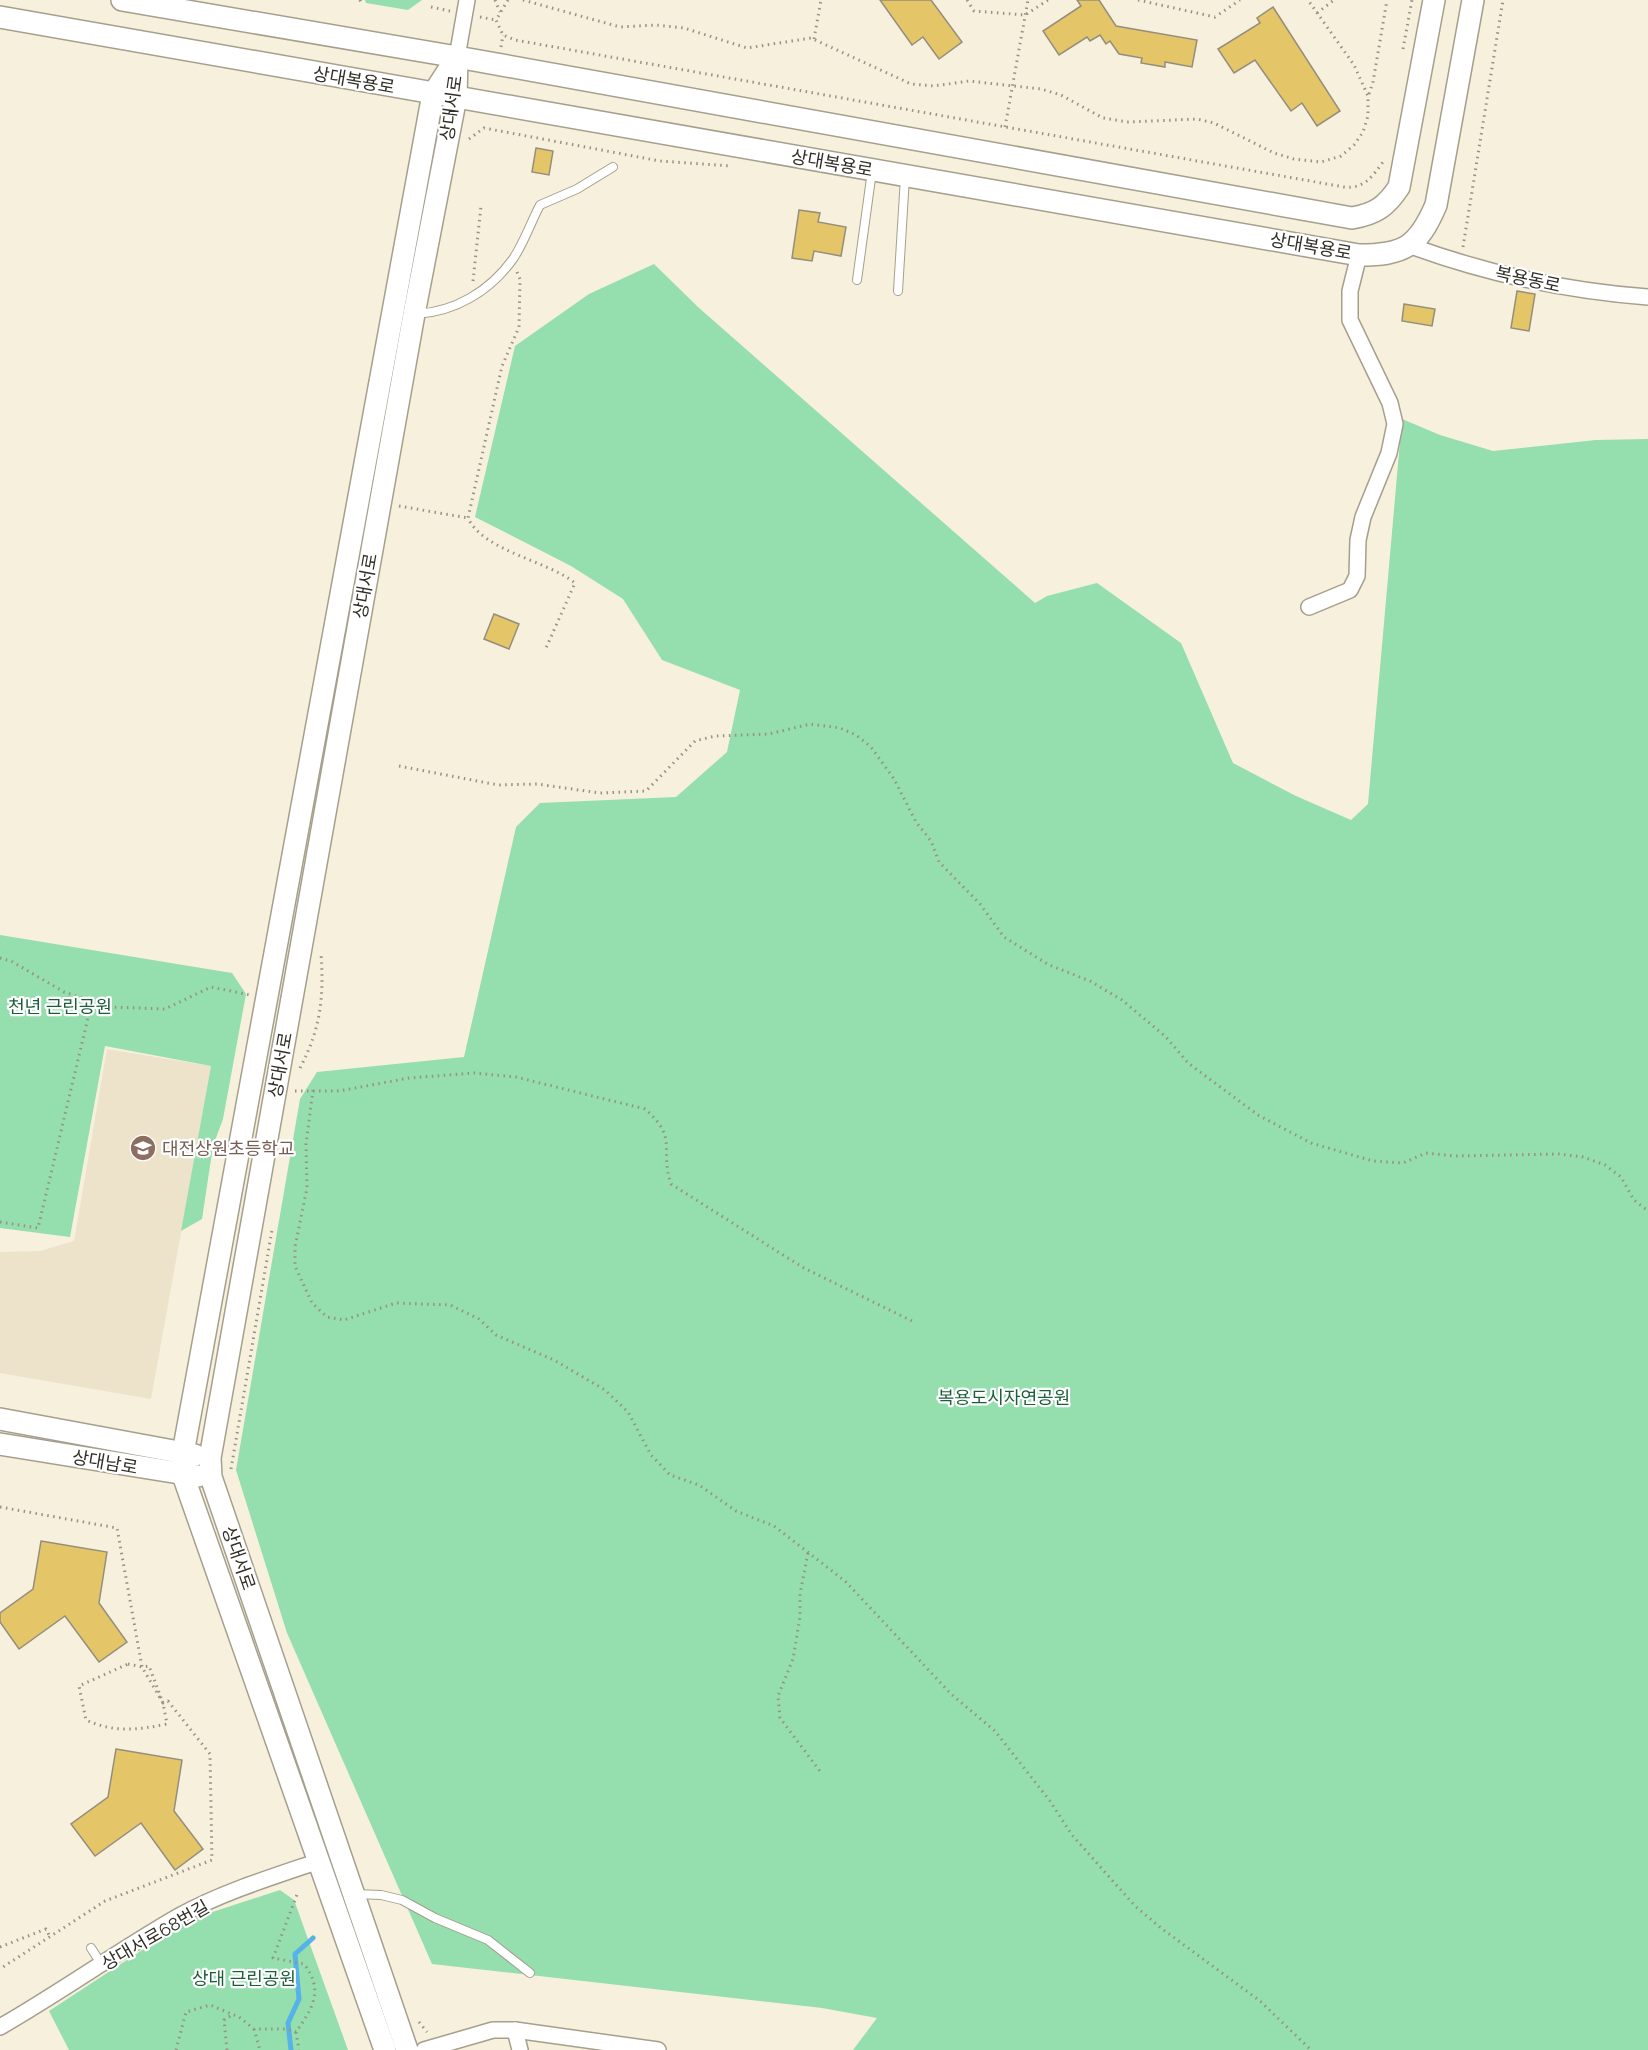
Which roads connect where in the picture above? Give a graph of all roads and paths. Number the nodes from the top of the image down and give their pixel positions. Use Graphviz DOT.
graph roads {
  1 [pos="122,0"];
  2 [pos="360,0"];
  3 [pos="467,0"];
  4 [pos="495,0"];
  5 [pos="508,0"];
  6 [pos="523,0"];
  7 [pos="820,0"];
  8 [pos="967,0"];
  9 [pos="1028,0"];
  10 [pos="1048,0"];
  11 [pos="1138,0"];
  12 [pos="1240,0"];
  13 [pos="1308,0"];
  14 [pos="1334,0"];
  15 [pos="1387,0"];
  16 [pos="1412,0"];
  17 [pos="1434,0"];
  18 [pos="1473,0"];
  19 [pos="1503,0"];
  20 [pos="362,5"];
  21 [pos="500,12"];
  22 [pos="1317,13"];
  23 [pos="1025,15"];
  24 [pos="0,17"];
  25 [pos="814,39"];
  26 [pos="457,57"];
  27 [pos="1402,57"];
  28 [pos="1012,85"];
  29 [pos="433,94"];
  30 [pos="1368,96"];
  31 [pos="456,98"];
  32 [pos="1005,127"];
  33 [pos="473,134"];
  34 [pos="1384,160"];
  35 [pos="613,167"];
  36 [pos="737,167"];
  37 [pos="872,170"];
  38 [pos="905,175"];
  39 [pos="481,206"];
  40 [pos="1411,246"];
  41 [pos="1359,255"];
  42 [pos="1461,258"];
  43 [pos="513,259"];
  44 [pos="857,280"];
  45 [pos="898,291"];
  46 [pos="1648,297"];
  47 [pos="473,298"];
  48 [pos="414,314"];
  49 [pos="380,503"];
  50 [pos="468,518"];
  51 [pos="1308,607"];
  52 [pos="546,648"];
  53 [pos="399,766"];
  54 [pos="321,951"];
  55 [pos="0,958"];
  56 [pos="260,997"];
  57 [pos="92,1001"];
  58 [pos="298,1079"];
  59 [pos="1648,1211"];
  60 [pos="0,1222"];
  61 [pos="273,1227"];
  62 [pos="912,1321"];
  63 [pos="0,1419"];
  64 [pos="0,1444"];
  65 [pos="183,1453"];
  66 [pos="217,1468"];
  67 [pos="183,1475"];
  68 [pos="0,1507"];
  69 [pos="808,1553"];
  70 [pos="142,1667"];
  71 [pos="163,1703"];
  72 [pos="822,1774"];
  73 [pos="319,1861"];
  74 [pos="298,1892"];
  75 [pos="354,1894"];
  76 [pos="50,1937"];
  77 [pos="0,1947"];
  78 [pos="91,1948"];
  79 [pos="102,1965"];
  80 [pos="0,1969"];
  81 [pos="530,1974"];
  82 [pos="232,2015"];
  83 [pos="0,2027"];
  84 [pos="254,2029"];
  85 [pos="515,2030"];
  86 [pos="295,2031"];
  87 [pos="176,2050"];
  88 [pos="227,2050"];
  89 [pos="260,2050"];
  90 [pos="299,2050"];
  91 [pos="385,2050"];
  92 [pos="407,2050"];
  93 [pos="423,2050"];
  94 [pos="520,2050"];
  95 [pos="658,2050"];
  96 [pos="1311,2050"];
  1 -- 26 [label="street, 상대복용로"];
  2 -- 20 [label="path"];
  3 -- 26 [label="street"];
  4 -- 21 [label="path"];
  5 -- 21 [label="path"];
  6 -- 25 [label="path"];
  7 -- 25 [label="path"];
  8 -- 23 [label="path"];
  9 -- 23 [label="path"];
  10 -- 23 [label="path"];
  11 -- 12 [label="path"];
  13 -- 22 [label="path"];
  14 -- 22 [label="path"];
  15 -- 30 [label="path"];
  16 -- 27 [label="path"];
  17 -- 26 [label="street, 상대복용로"];
  18 -- 40 [label="street"];
  19 -- 42 [label="path"];
  21 -- 32 [label="path"];
  22 -- 30 [label="path"];
  23 -- 28 [label="path"];
  24 -- 29 [label="street, 상대복용로"];
  25 -- 28 [label="path"];
  26 -- 29 [label="street"];
  26 -- 31 [label="street, 상대서로"];
  28 -- 30 [label="path"];
  28 -- 32 [label="path"];
  29 -- 31 [label="street, 상대복용로"];
  29 -- 65 [label="street, 상대서로"];
  31 -- 37 [label="street, 상대복용로"];
  31 -- 48 [label="street, 상대서로"];
  32 -- 34 [label="path"];
  33 -- 36 [label="path"];
  35 -- 43 [label="lane"];
  37 -- 38 [label="street, 상대복용로"];
  37 -- 44 [label="lane"];
  38 -- 41 [label="street, 상대복용로"];
  38 -- 45 [label="lane"];
  39 -- 47 [label="path"];
  40 -- 41 [label="street, 상대복용로"];
  40 -- 46 [label="street, 복용동로"];
  41 -- 51 [label="street"];
  43 -- 47 [label="lane"];
  43 -- 50 [label="path"];
  47 -- 48 [label="lane"];
  48 -- 49 [label="street, 상대서로"];
  49 -- 50 [label="path"];
  49 -- 66 [label="street, 상대서로"];
  50 -- 52 [label="path"];
  53 -- 59 [label="path"];
  54 -- 58 [label="path"];
  55 -- 57 [label="path"];
  56 -- 57 [label="path"];
  57 -- 60 [label="path"];
  61 -- 66 [label="path"];
  62 -- 69 [label="path"];
  63 -- 65 [label="street, 상대남로"];
  64 -- 67 [label="street, 상대남로"];
  65 -- 66 [label="street, 상대남로"];
  65 -- 67 [label="street, 상대서로"];
  66 -- 67 [label="street, 상대남로"];
  66 -- 75 [label="street, 상대서로"];
  67 -- 73 [label="street, 상대서로"];
  68 -- 70 [label="path"];
  69 -- 72 [label="path"];
  69 -- 96 [label="path"];
  70 -- 71 [label="path"];
  70 -- 71 [label="path"];
  70 -- 71 [label="path"];
  71 -- 76 [label="path"];
  73 -- 79 [label="street, 상대서로68번길"];
  73 -- 91 [label="street, 상대서로"];
  74 -- 86 [label="path"];
  75 -- 81 [label="lane"];
  75 -- 92 [label="street, 상대서로"];
  76 -- 77 [label="path"];
  76 -- 80 [label="path"];
  78 -- 79 [label="lane"];
  79 -- 83 [label="street, 상대서로68번길"];
  82 -- 84 [label="path"];
  82 -- 87 [label="path"];
  82 -- 88 [label="path"];
  84 -- 86 [label="path"];
  84 -- 89 [label="path"];
  85 -- 93 [label="street"];
  85 -- 94 [label="street"];
  85 -- 95 [label="street"];
  86 -- 90 [label="path"];
}
